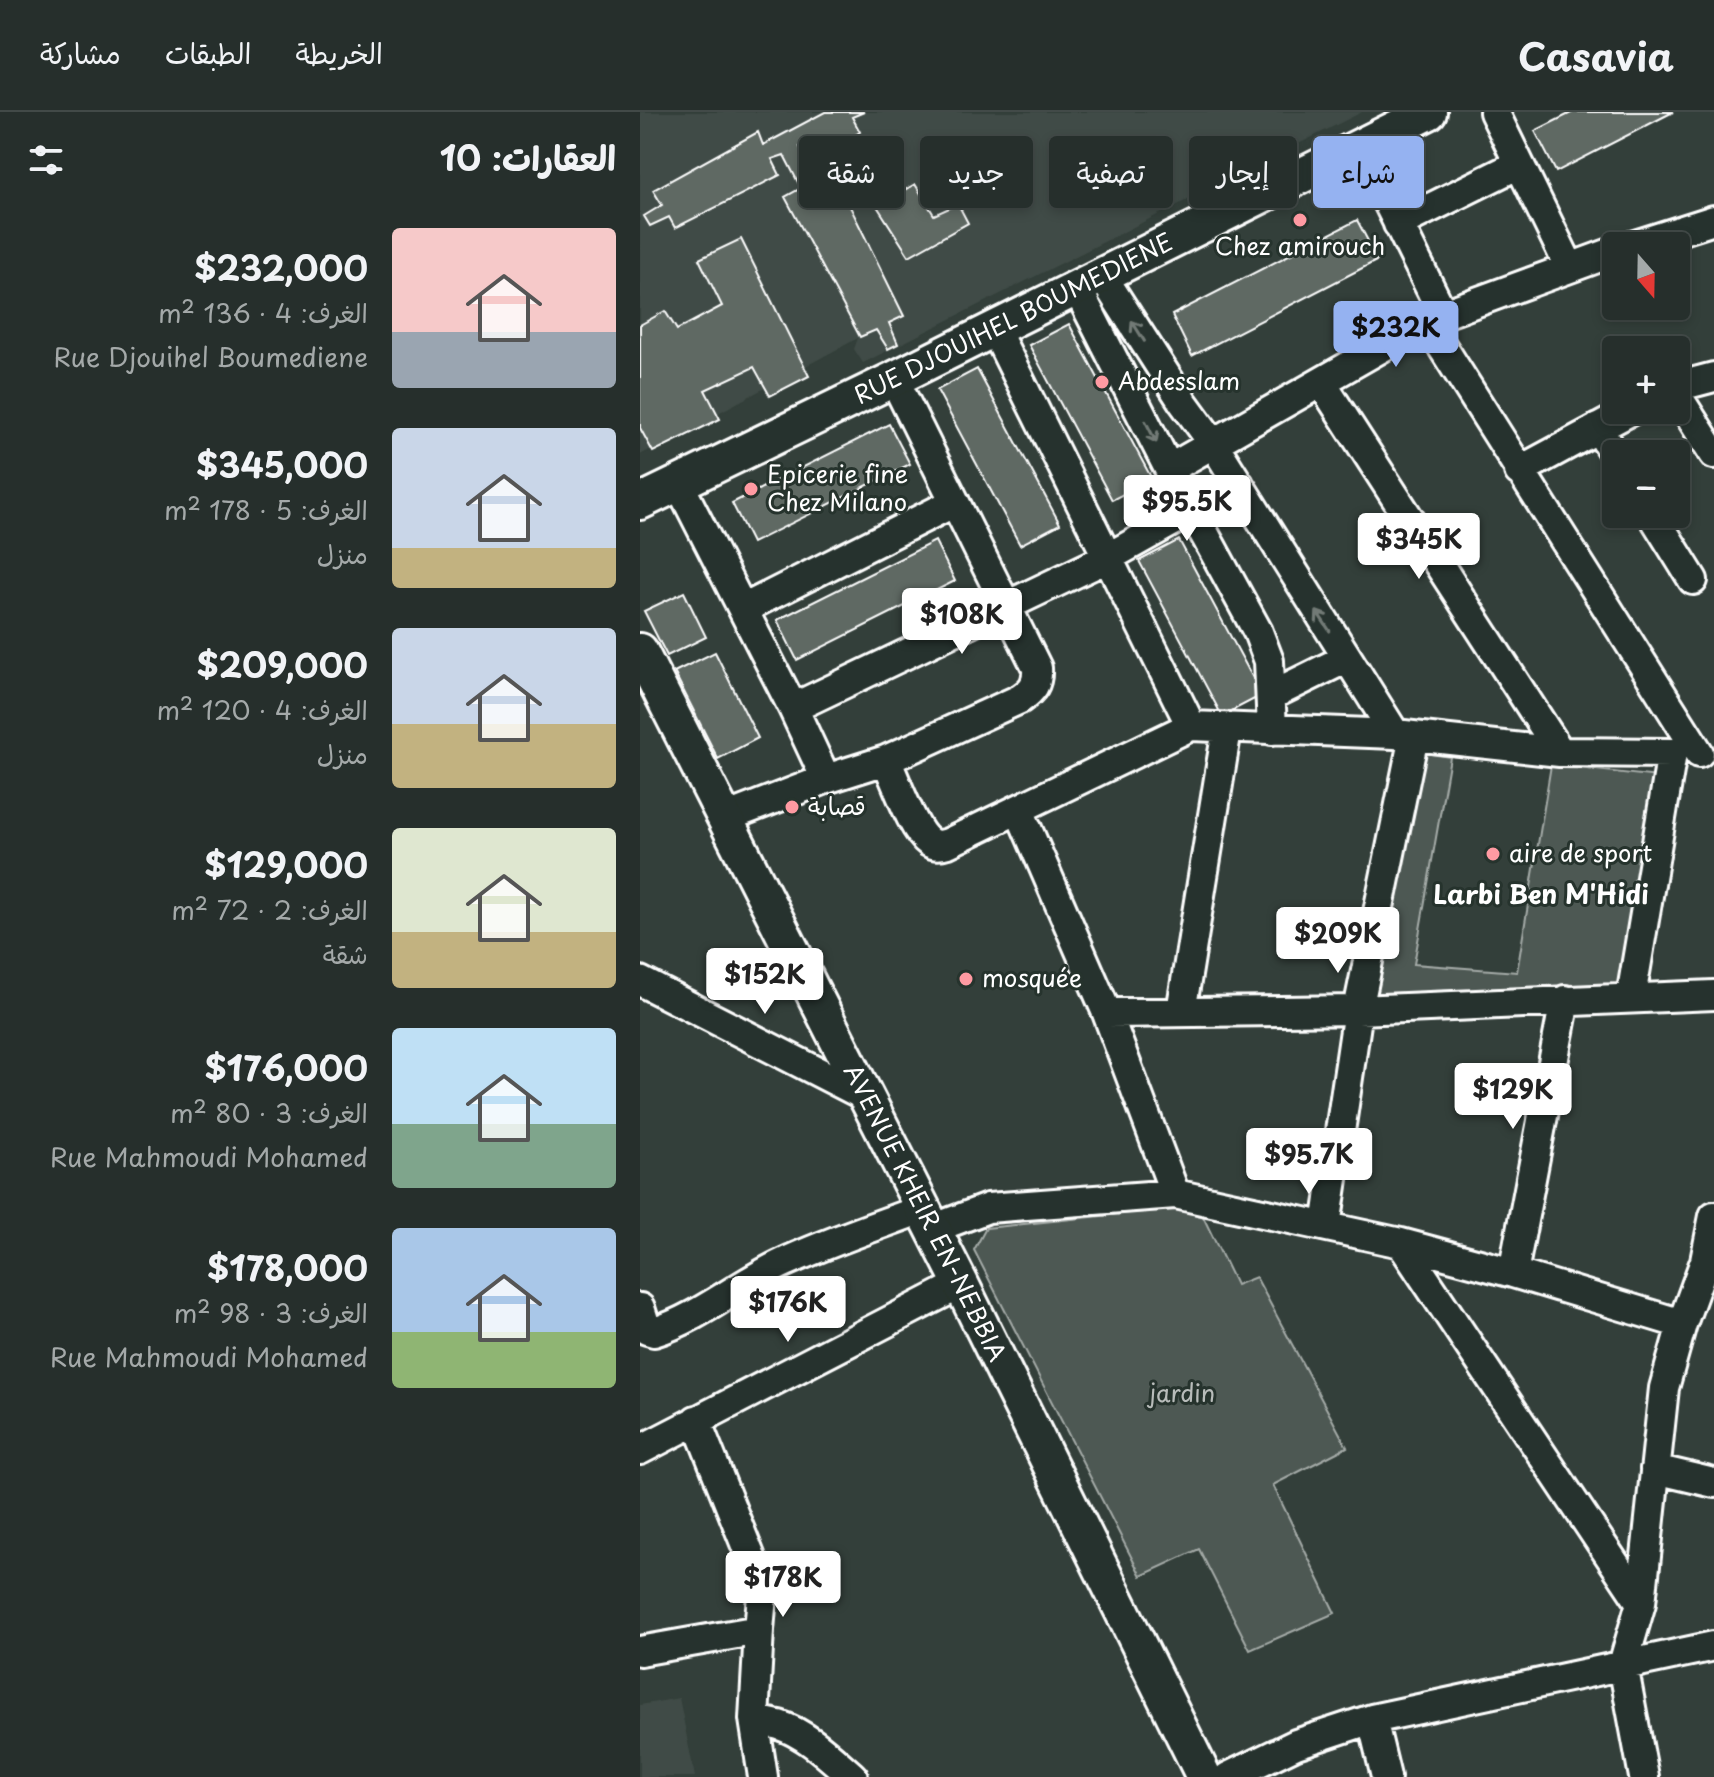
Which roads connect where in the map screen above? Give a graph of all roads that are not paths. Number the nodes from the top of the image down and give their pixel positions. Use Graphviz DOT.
graph roads {
  1 [pos="1429,112"];
  2 [pos="1494,112"];
  3 [pos="1380,136"];
  4 [pos="1519,164"];
  5 [pos="1313,169"];
  6 [pos="1390,208"];
  7 [pos="1714,220"];
  8 [pos="1398,224"];
  9 [pos="1676,232"];
  10 [pos="1602,255"];
  11 [pos="1569,266"];
  12 [pos="1089,281"];
  13 [pos="1435,318"];
  14 [pos="994,328"];
  15 [pos="1714,377"];
  16 [pos="894,379"];
  17 [pos="1321,382"];
  18 [pos="1690,383"];
  19 [pos="1690,416"];
  20 [pos="1606,424"];
  21 [pos="1598,428"];
  22 [pos="1605,440"];
  23 [pos="1213,443"];
  24 [pos="1714,454"];
  25 [pos="1169,469"];
  26 [pos="1519,471"];
  27 [pos="678,482"];
  28 [pos="1239,484"];
  29 [pos="640,502"];
  30 [pos="955,502"];
  31 [pos="1191,510"];
  32 [pos="1661,528"];
  33 [pos="1109,557"];
  34 [pos="1693,580"];
  35 [pos="1007,606"];
  36 [pos="743,609"];
  37 [pos="640,651"];
  38 [pos="1347,658"];
  39 [pos="1272,695"];
  40 [pos="793,708"];
  41 [pos="1191,726"];
  42 [pos="1227,729"];
  43 [pos="1272,730"];
  44 [pos="1405,735"];
  45 [pos="1560,752"];
  46 [pos="1695,753"];
  47 [pos="886,760"];
  48 [pos="826,779"];
  49 [pos="1019,810"];
  50 [pos="725,818"];
  51 [pos="640,981"];
  52 [pos="1714,995"];
  53 [pos="1631,997"];
  54 [pos="1565,1000"];
  55 [pos="1358,1010"];
  56 [pos="1181,1012"];
  57 [pos="1107,1013"];
  58 [pos="867,1097"];
  59 [pos="1175,1194"];
  60 [pos="1714,1216"];
  61 [pos="927,1219"];
  62 [pos="1326,1226"];
  63 [pos="1401,1243"];
  64 [pos="1709,1262"];
  65 [pos="1513,1273"];
  66 [pos="961,1284"];
  67 [pos="640,1308"];
  68 [pos="1682,1324"];
  69 [pos="696,1420"];
  70 [pos="640,1450"];
  71 [pos="1655,1469"];
  72 [pos="1714,1483"];
  73 [pos="1641,1603"];
  74 [pos="759,1630"];
  75 [pos="1714,1646"];
  76 [pos="640,1651"];
  77 [pos="1623,1665"];
  78 [pos="754,1719"];
  79 [pos="1372,1719"];
  80 [pos="763,1777"];
  81 [pos="853,1777"];
  82 [pos="1204,1777"];
  83 [pos="1228,1777"];
  84 [pos="1386,1777"];
  85 [pos="1644,1777"];
  1 -- 3 [label="main road, RUE DJOUIHEL BOUMEDIENE"];
  2 -- 4 [label="street"];
  4 -- 8 [label="street"];
  4 -- 11 [label="street"];
  5 -- 12 [label="main road, RUE DJOUIHEL BOUMEDIENE"];
  6 -- 8 [label="street"];
  7 -- 9 [label="street"];
  8 -- 13 [label="street"];
  10 -- 11 [label="street"];
  11 -- 13 [label="street"];
  12 -- 14 [label="main road, RUE DJOUIHEL BOUMEDIENE"];
  23 -- 12 [label="street, one-way"];
  12 -- 25 [label="street, one-way"];
  13 -- 17 [label="street"];
  13 -- 26 [label="street"];
  14 -- 16 [label="main road, RUE DJOUIHEL BOUMEDIENE"];
  14 -- 33 [label="street"];
  15 -- 18 [label="street"];
  16 -- 27 [label="main road, RUE DJOUIHEL BOUMEDIENE"];
  16 -- 30 [label="street"];
  17 -- 23 [label="street"];
  17 -- 45 [label="street"];
  19 -- 24 [label="street"];
  20 -- 21 [label="street"];
  21 -- 22 [label="street"];
  21 -- 26 [label="street"];
  23 -- 25 [label="street"];
  23 -- 28 [label="street"];
  25 -- 31 [label="street"];
  26 -- 46 [label="street"];
  27 -- 29 [label="main road, RUE DJOUIHEL BOUMEDIENE"];
  27 -- 36 [label="street"];
  28 -- 31 [label="street"];
  38 -- 28 [label="street, one-way"];
  30 -- 35 [label="street"];
  30 -- 36 [label="street"];
  31 -- 33 [label="street"];
  31 -- 39 [label="street"];
  32 -- 34 [label="street"];
  33 -- 35 [label="street"];
  33 -- 41 [label="street"];
  35 -- 40 [label="street"];
  35 -- 47 [label="street"];
  36 -- 40 [label="street"];
  37 -- 50 [label="main road, AVENUE KHEIR EN-NEBBIA"];
  38 -- 39 [label="street"];
  38 -- 44 [label="street"];
  39 -- 43 [label="street"];
  40 -- 48 [label="street"];
  41 -- 42 [label="street"];
  41 -- 49 [label="street"];
  42 -- 43 [label="street"];
  42 -- 56 [label="street"];
  43 -- 44 [label="street"];
  44 -- 45 [label="street"];
  44 -- 55 [label="street"];
  45 -- 46 [label="street"];
  46 -- 53 [label="street"];
  47 -- 48 [label="street"];
  47 -- 49 [label="street"];
  48 -- 50 [label="street"];
  49 -- 57 [label="street"];
  50 -- 58 [label="main road, AVENUE KHEIR EN-NEBBIA"];
  51 -- 58 [label="street"];
  52 -- 53 [label="street"];
  53 -- 54 [label="street"];
  54 -- 55 [label="street"];
  54 -- 65 [label="street"];
  55 -- 56 [label="street"];
  55 -- 62 [label="street"];
  56 -- 57 [label="street"];
  57 -- 59 [label="street"];
  58 -- 61 [label="main road, AVENUE KHEIR EN-NEBBIA"];
  59 -- 61 [label="street"];
  59 -- 62 [label="street"];
  60 -- 64 [label="street"];
  61 -- 66 [label="main road, AVENUE KHEIR EN-NEBBIA"];
  61 -- 67 [label="street"];
  62 -- 63 [label="street"];
  63 -- 65 [label="street"];
  63 -- 73 [label="street"];
  64 -- 68 [label="street"];
  65 -- 68 [label="street"];
  66 -- 69 [label="street"];
  66 -- 82 [label="main road, AVENUE KHEIR EN-NEBBIA"];
  68 -- 71 [label="street"];
  69 -- 70 [label="street"];
  69 -- 74 [label="street"];
  71 -- 72 [label="street"];
  71 -- 73 [label="street"];
  73 -- 77 [label="street"];
  74 -- 76 [label="street"];
  74 -- 78 [label="street"];
  75 -- 77 [label="street"];
  77 -- 79 [label="street"];
  77 -- 85 [label="street"];
  78 -- 80 [label="street"];
  78 -- 81 [label="street"];
  79 -- 83 [label="street"];
  79 -- 84 [label="street"];
}
